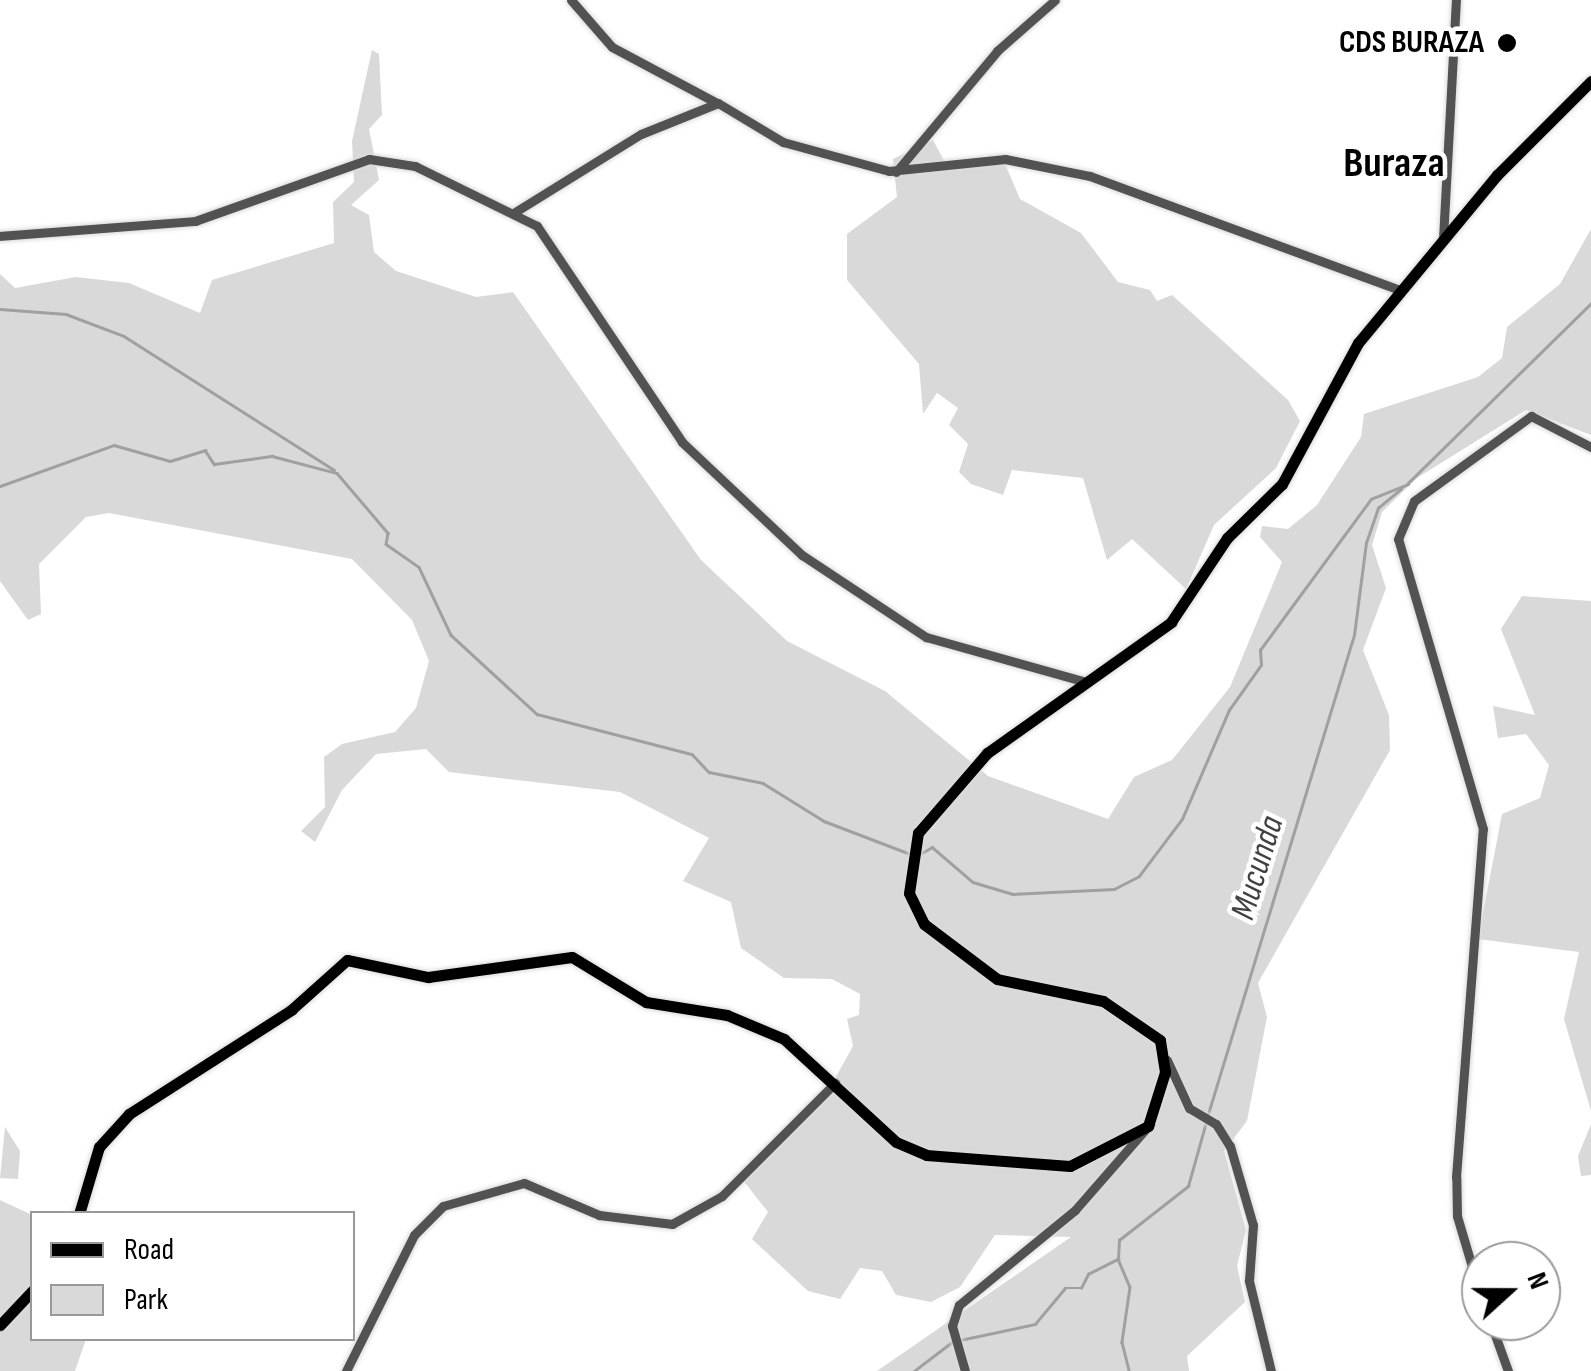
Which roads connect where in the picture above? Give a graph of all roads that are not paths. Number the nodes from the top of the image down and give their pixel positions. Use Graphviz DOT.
graph roads {
  1 [pos="571,0"];
  2 [pos="1056,0"];
  3 [pos="1456,0"];
  4 [pos="1591,82"];
  5 [pos="718,103"];
  6 [pos="896,172"];
  7 [pos="515,212"];
  8 [pos="0,236"];
  9 [pos="1443,239"];
  10 [pos="1400,290"];
  11 [pos="1591,447"];
  12 [pos="1090,682"];
  13 [pos="1167,1060"];
  14 [pos="834,1083"];
  15 [pos="1152,1121"];
  16 [pos="79,1211"];
  17 [pos="1464,1241"];
  18 [pos="30,1293"];
  19 [pos="0,1326"];
  20 [pos="1497,1341"];
  21 [pos="346,1371"];
  22 [pos="966,1371"];
  23 [pos="1271,1371"];
  24 [pos="1508,1371"];
  1 -- 5 [label="street"];
  2 -- 6 [label="street"];
  3 -- 9 [label="street"];
  4 -- 9 [label="main road"];
  5 -- 6 [label="street"];
  5 -- 7 [label="street"];
  6 -- 10 [label="street"];
  7 -- 8 [label="street"];
  7 -- 12 [label="street"];
  9 -- 10 [label="main road"];
  10 -- 12 [label="main road"];
  11 -- 17 [label="street"];
  12 -- 13 [label="main road"];
  13 -- 15 [label="main road"];
  13 -- 23 [label="street"];
  14 -- 15 [label="main road"];
  14 -- 16 [label="main road"];
  14 -- 21 [label="street"];
  15 -- 22 [label="street"];
  18 -- 19 [label="main road"];
  20 -- 24 [label="street"];
}
